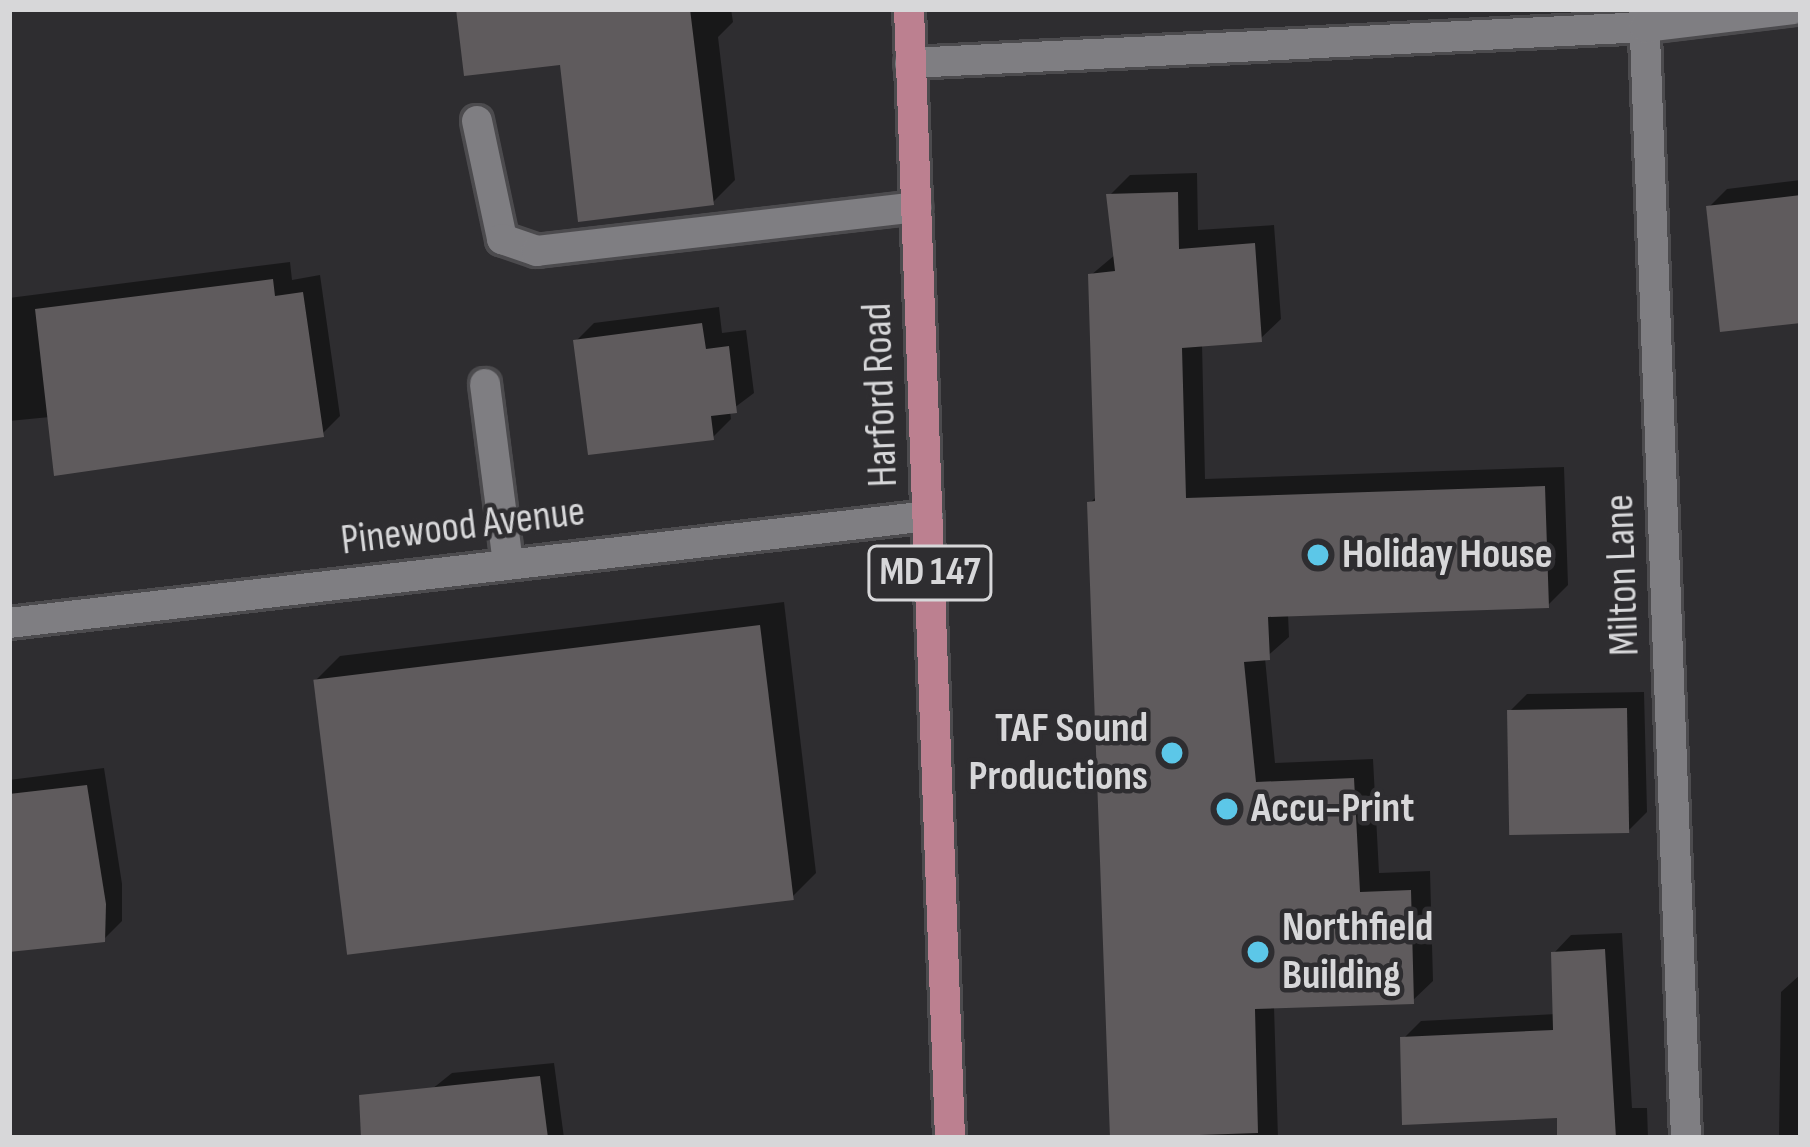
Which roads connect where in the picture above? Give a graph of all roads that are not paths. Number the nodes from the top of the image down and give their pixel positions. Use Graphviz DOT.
graph roads {
  1 [pos="909,9"];
  2 [pos="1793,9"];
  3 [pos="1644,18"];
  4 [pos="910,63"];
  5 [pos="477,121"];
  6 [pos="916,207"];
  7 [pos="485,384"];
  8 [pos="928,516"];
  9 [pos="508,565"];
  10 [pos="9,623"];
  11 [pos="950,1138"];
  12 [pos="1686,1138"];
  1 -- 4 [label="main road, Harford Road / MD 147"];
  2 -- 3 [label="street"];
  3 -- 4 [label="street"];
  3 -- 12 [label="street, Milton Lane"];
  4 -- 6 [label="main road, Harford Road / MD 147"];
  5 -- 6 [label="street"];
  6 -- 8 [label="main road, Harford Road / MD 147"];
  7 -- 9 [label="street"];
  8 -- 9 [label="street, Pinewood Avenue"];
  8 -- 11 [label="main road, Harford Road / MD 147"];
  9 -- 10 [label="street, Pinewood Avenue"];
}
